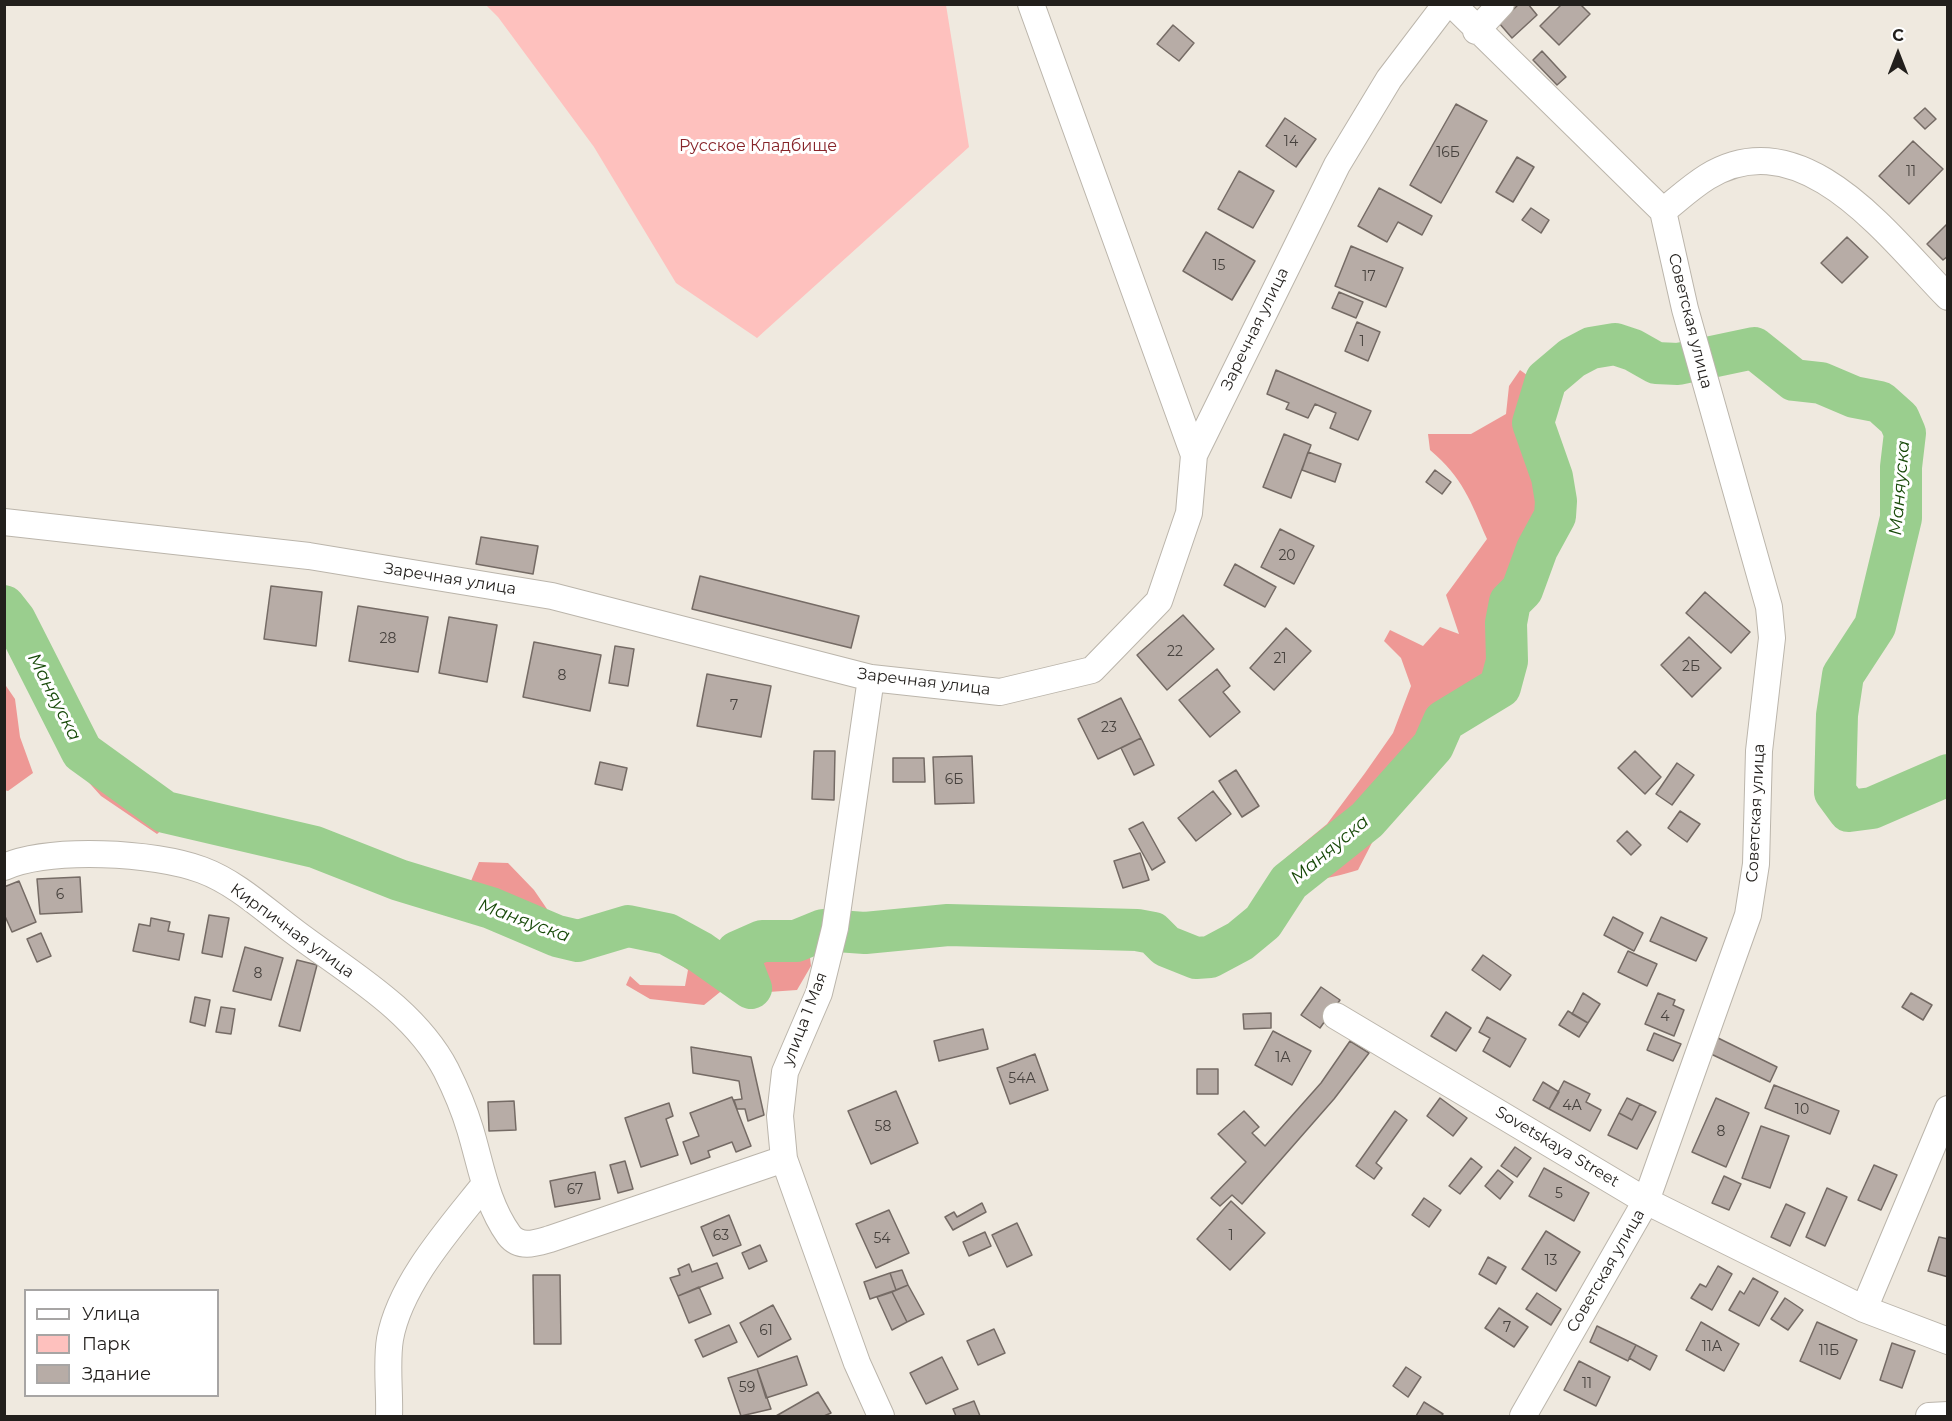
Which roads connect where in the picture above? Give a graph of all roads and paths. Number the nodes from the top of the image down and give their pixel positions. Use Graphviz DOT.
graph roads {
  1 [pos="1030,4"];
  2 [pos="1446,4"];
  3 [pos="1452,4"];
  4 [pos="1501,4"];
  5 [pos="1476,31"];
  6 [pos="1663,211"];
  7 [pos="1947,297"];
  8 [pos="1194,455"];
  9 [pos="4,522"];
  10 [pos="871,678"];
  11 [pos="4,867"];
  12 [pos="1336,1016"];
  13 [pos="1947,1109"];
  14 [pos="783,1159"];
  15 [pos="485,1184"];
  16 [pos="1646,1201"];
  17 [pos="1864,1309"];
  18 [pos="1947,1341"];
  19 [pos="1947,1414"];
  20 [pos="389,1416"];
  21 [pos="881,1416"];
  22 [pos="1523,1416"];
  23 [pos="1929,1416"];
  1 -- 8 [label="street"];
  2 -- 8 [label="street, Заречная улица"];
  3 -- 5 [label="street"];
  4 -- 5 [label="street"];
  5 -- 6 [label="street"];
  6 -- 7 [label="street"];
  6 -- 16 [label="street, Советская улица"];
  8 -- 10 [label="street, Заречная улица"];
  9 -- 10 [label="street, Заречная улица"];
  10 -- 14 [label="street, улица 1 Мая"];
  11 -- 15 [label="street, Кирпичная улица"];
  12 -- 16 [label="street, Sovetskaya Street"];
  13 -- 17 [label="street"];
  14 -- 15 [label="street, Кирпичная улица"];
  14 -- 21 [label="street, улица 1 Мая"];
  15 -- 20 [label="street"];
  16 -- 17 [label="street, Sovetskaya Street"];
  16 -- 22 [label="street, Советская улица"];
  17 -- 18 [label="street, Sovetskaya Street"];
  19 -- 23 [label="street"];
}
